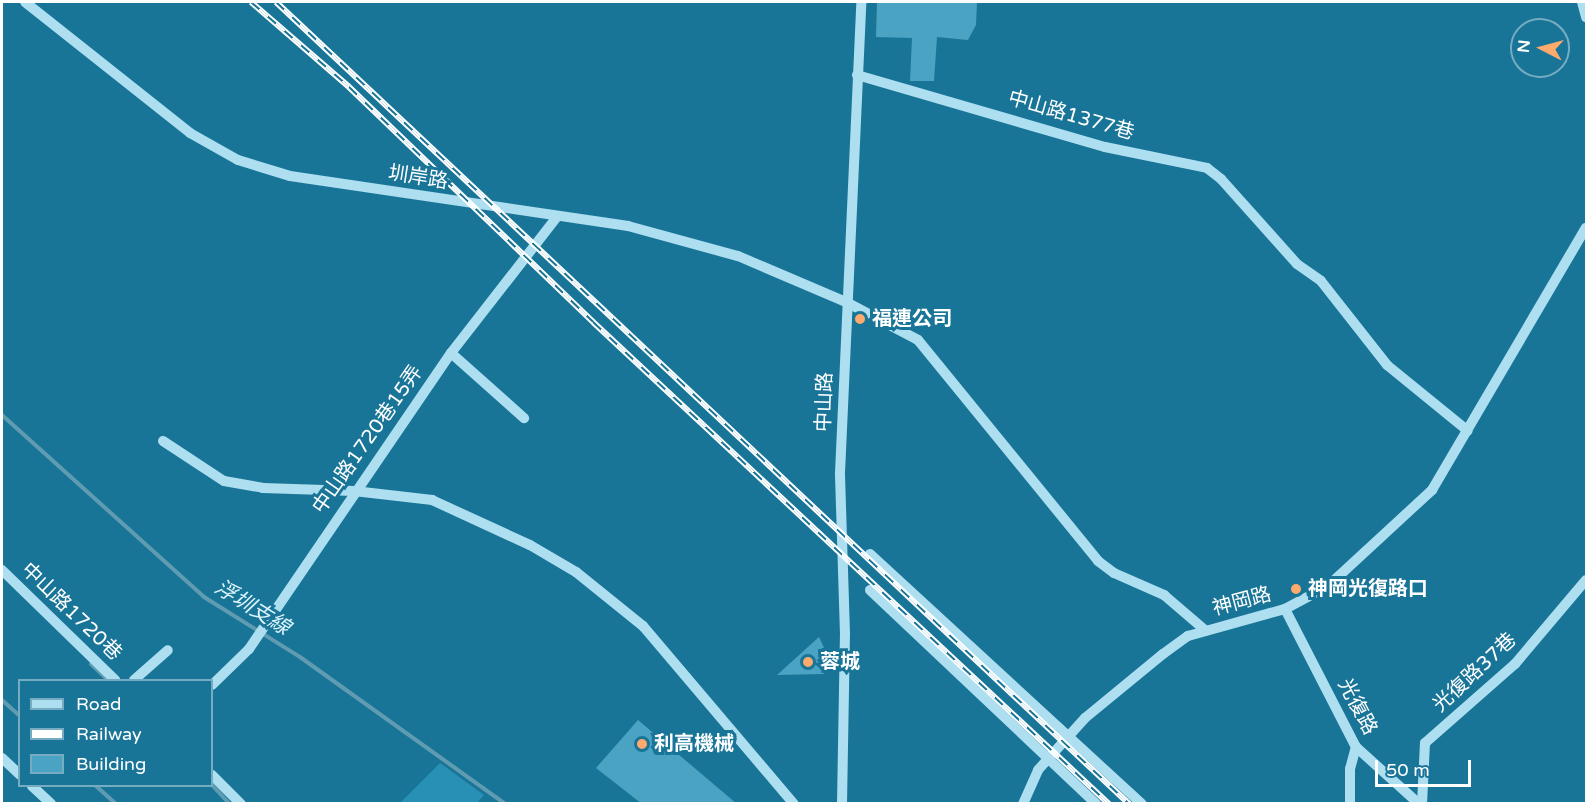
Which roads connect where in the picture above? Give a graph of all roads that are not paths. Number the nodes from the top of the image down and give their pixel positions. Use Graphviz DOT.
graph roads {
  1 [pos="25,2"];
  2 [pos="861,2"];
  3 [pos="1582,2"];
  4 [pos="1587,17"];
  5 [pos="857,75"];
  6 [pos="557,217"];
  7 [pos="1587,228"];
  8 [pos="846,302"];
  9 [pos="451,353"];
  10 [pos="524,418"];
  11 [pos="1468,431"];
  12 [pos="163,441"];
  13 [pos="354,491"];
  14 [pos="870,554"];
  15 [pos="2,570"];
  16 [pos="1587,580"];
  17 [pos="870,590"];
  18 [pos="1285,609"];
  19 [pos="1206,631"];
  20 [pos="168,650"];
  21 [pos="113,679"];
  22 [pos="136,679"];
  23 [pos="213,684"];
  24 [pos="1068,737"];
  25 [pos="1356,747"];
  26 [pos="2,758"];
  27 [pos="1047,759"];
  28 [pos="18,773"];
  29 [pos="213,776"];
  30 [pos="33,787"];
  31 [pos="51,804"];
  32 [pos="241,804"];
  33 [pos="794,804"];
  34 [pos="842,804"];
  35 [pos="1023,804"];
  36 [pos="1096,804"];
  37 [pos="1142,804"];
  38 [pos="1350,804"];
  39 [pos="1420,804"];
  1 -- 6 [label="street, 圳岸路"];
  2 -- 5 [label="street, 中山路"];
  3 -- 4 [label="street"];
  5 -- 8 [label="street, 中山路"];
  5 -- 11 [label="street, 中山路1377巷"];
  6 -- 8 [label="street, 圳岸路"];
  6 -- 9 [label="street, 中山路1720巷15弄"];
  7 -- 11 [label="street, 神岡路"];
  8 -- 19 [label="street, 圳岸路"];
  8 -- 34 [label="street, 中山路"];
  9 -- 10 [label="street"];
  9 -- 13 [label="street, 中山路1720巷15弄"];
  11 -- 18 [label="street, 神岡路"];
  12 -- 13 [label="street"];
  13 -- 23 [label="street, 中山路1720巷15弄"];
  13 -- 33 [label="street"];
  14 -- 24 [label="street"];
  15 -- 21 [label="street, 中山路1720巷"];
  16 -- 39 [label="street, 光復路37巷"];
  17 -- 27 [label="street"];
  18 -- 19 [label="street, 神岡路"];
  18 -- 25 [label="street, 光復路"];
  19 -- 24 [label="street, 神岡路"];
  20 -- 22 [label="street"];
  24 -- 27 [label="street, 神岡路"];
  24 -- 37 [label="street"];
  25 -- 38 [label="street"];
  25 -- 39 [label="street, 光復路"];
  26 -- 28 [label="street"];
  27 -- 35 [label="street, 神岡路"];
  27 -- 36 [label="street"];
  29 -- 32 [label="street"];
  30 -- 31 [label="street"];
}
